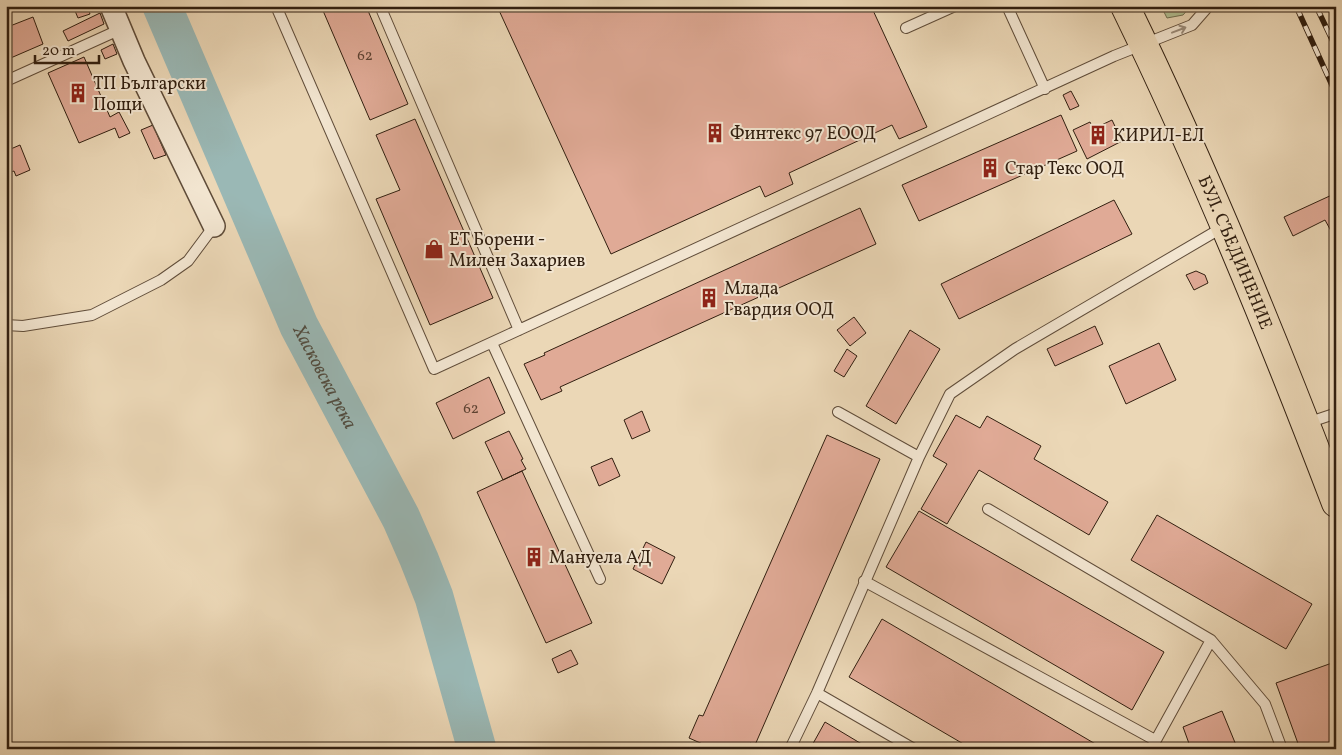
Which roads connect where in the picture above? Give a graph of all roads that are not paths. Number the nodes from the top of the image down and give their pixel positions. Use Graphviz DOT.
graph roads {
  1 [pos="111,6"];
  2 [pos="276,6"];
  3 [pos="380,6"];
  4 [pos="955,6"];
  5 [pos="1006,6"];
  6 [pos="1124,6"];
  7 [pos="1207,6"];
  8 [pos="906,28"];
  9 [pos="121,29"];
  10 [pos="1143,44"];
  11 [pos="6,81"];
  12 [pos="1045,89"];
  13 [pos="1226,225"];
  14 [pos="214,226"];
  15 [pos="6,325"];
  16 [pos="519,330"];
  17 [pos="492,343"];
  18 [pos="838,412"];
  19 [pos="1336,417"];
  20 [pos="1306,424"];
  21 [pos="918,457"];
  22 [pos="1336,503"];
  23 [pos="988,508"];
  24 [pos="600,579"];
  25 [pos="864,582"];
  26 [pos="1211,640"];
  27 [pos="817,693"];
  28 [pos="1153,744"];
  29 [pos="790,749"];
  30 [pos="914,749"];
  31 [pos="1282,749"];
  1 -- 9 [label="street"];
  2 -- 17 [label="lane"];
  3 -- 16 [label="lane"];
  4 -- 8 [label="lane"];
  5 -- 12 [label="lane"];
  6 -- 10 [label="main road, БУЛ. СЪЕДИНЕНИЕ"];
  10 -- 7 [label="lane, one-way"];
  9 -- 11 [label="lane"];
  9 -- 14 [label="street"];
  10 -- 12 [label="lane"];
  10 -- 13 [label="main road, БУЛ. СЪЕДИНЕНИЕ"];
  12 -- 16 [label="lane"];
  13 -- 20 [label="main road, БУЛ. СЪЕДИНЕНИЕ"];
  13 -- 21 [label="lane"];
  14 -- 15 [label="lane"];
  16 -- 17 [label="lane"];
  17 -- 24 [label="lane"];
  18 -- 21 [label="lane"];
  19 -- 20 [label="lane"];
  20 -- 22 [label="main road, БУЛ. СЪЕДИНЕНИЕ"];
  21 -- 25 [label="lane"];
  23 -- 26 [label="lane"];
  25 -- 27 [label="lane"];
  25 -- 28 [label="lane"];
  26 -- 28 [label="lane"];
  26 -- 31 [label="lane"];
  27 -- 29 [label="lane"];
  27 -- 30 [label="lane"];
}
